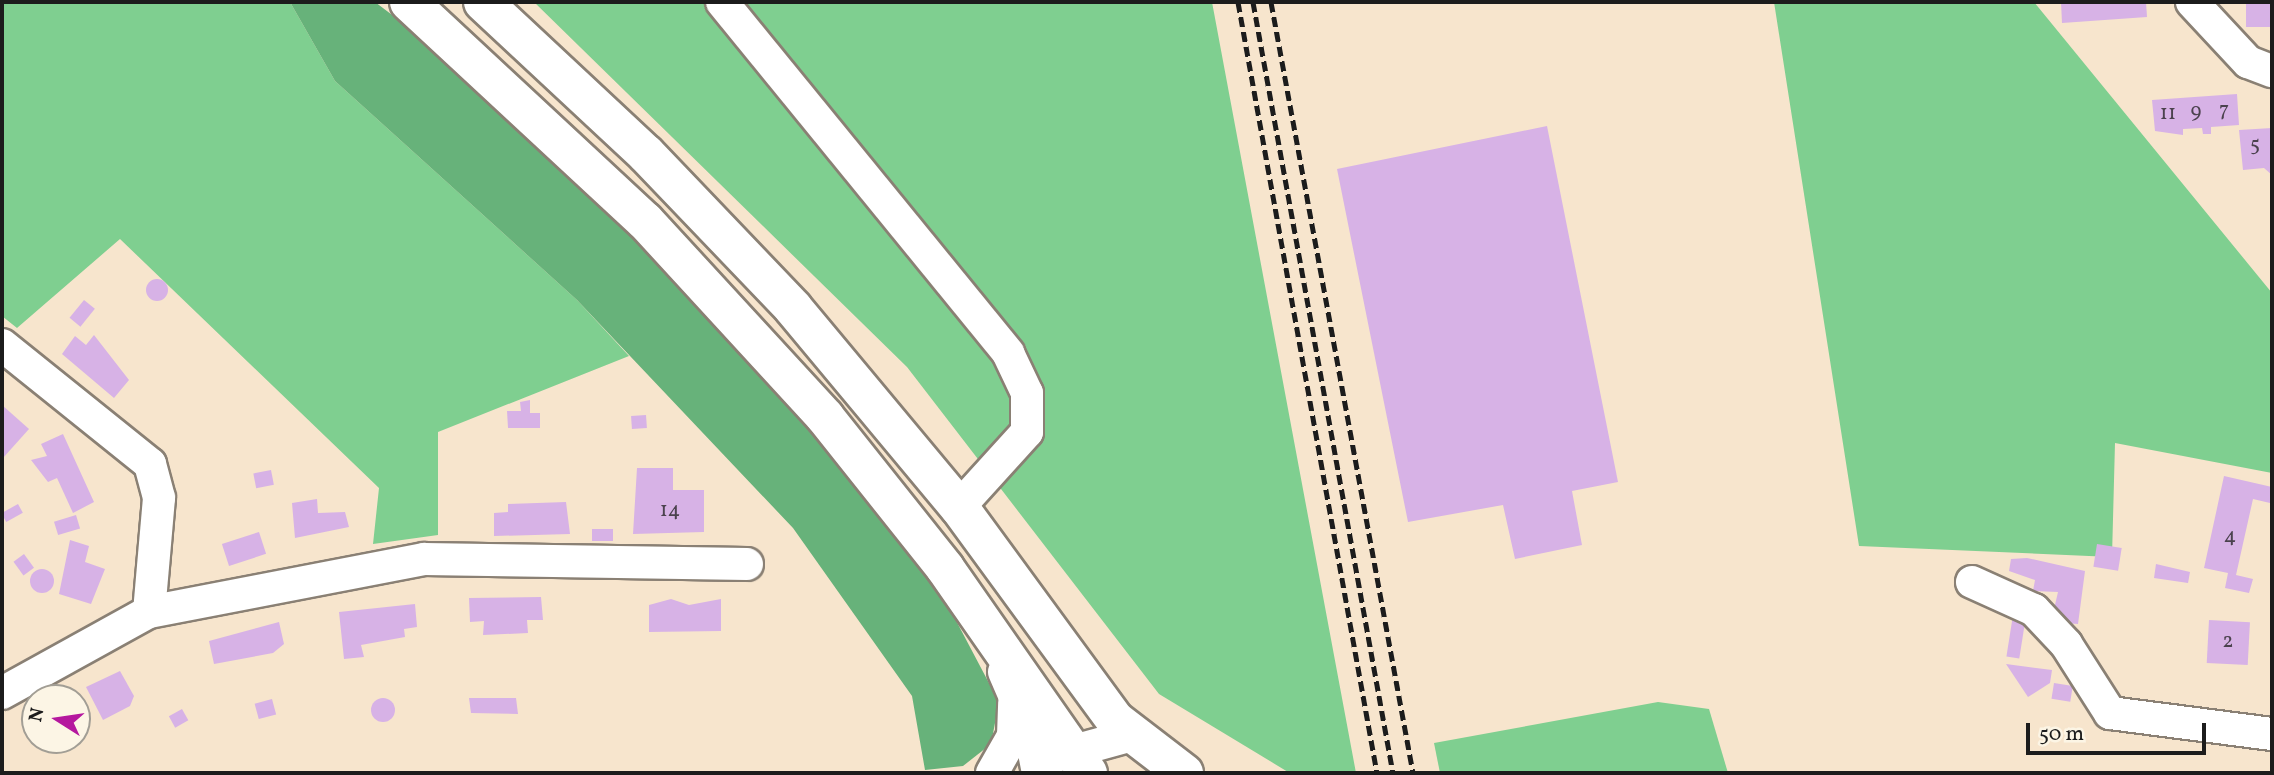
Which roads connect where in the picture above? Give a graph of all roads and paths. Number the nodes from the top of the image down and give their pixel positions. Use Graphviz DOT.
graph roads {
  1 [pos="409,2"];
  2 [pos="482,2"];
  3 [pos="722,2"];
  4 [pos="2192,2"];
  5 [pos="2272,72"];
  6 [pos="2,345"];
  7 [pos="959,507"];
  8 [pos="747,564"];
  9 [pos="1972,582"];
  10 [pos="149,612"];
  11 [pos="989,631"];
  12 [pos="2,693"];
  13 [pos="1013,694"];
  14 [pos="2272,734"];
  15 [pos="1132,735"];
  16 [pos="1051,766"];
  17 [pos="992,773"];
  18 [pos="1184,773"];
  1 -- 11 [label="main road"];
  2 -- 7 [label="main road"];
  3 -- 7 [label="street"];
  4 -- 5 [label="street"];
  6 -- 10 [label="street"];
  7 -- 15 [label="main road"];
  8 -- 10 [label="street"];
  9 -- 14 [label="street"];
  10 -- 12 [label="street"];
  11 -- 13 [label="street"];
  11 -- 16 [label="main road"];
  13 -- 16 [label="street"];
  13 -- 17 [label="street"];
  15 -- 16 [label="street"];
  15 -- 18 [label="main road"];
}
